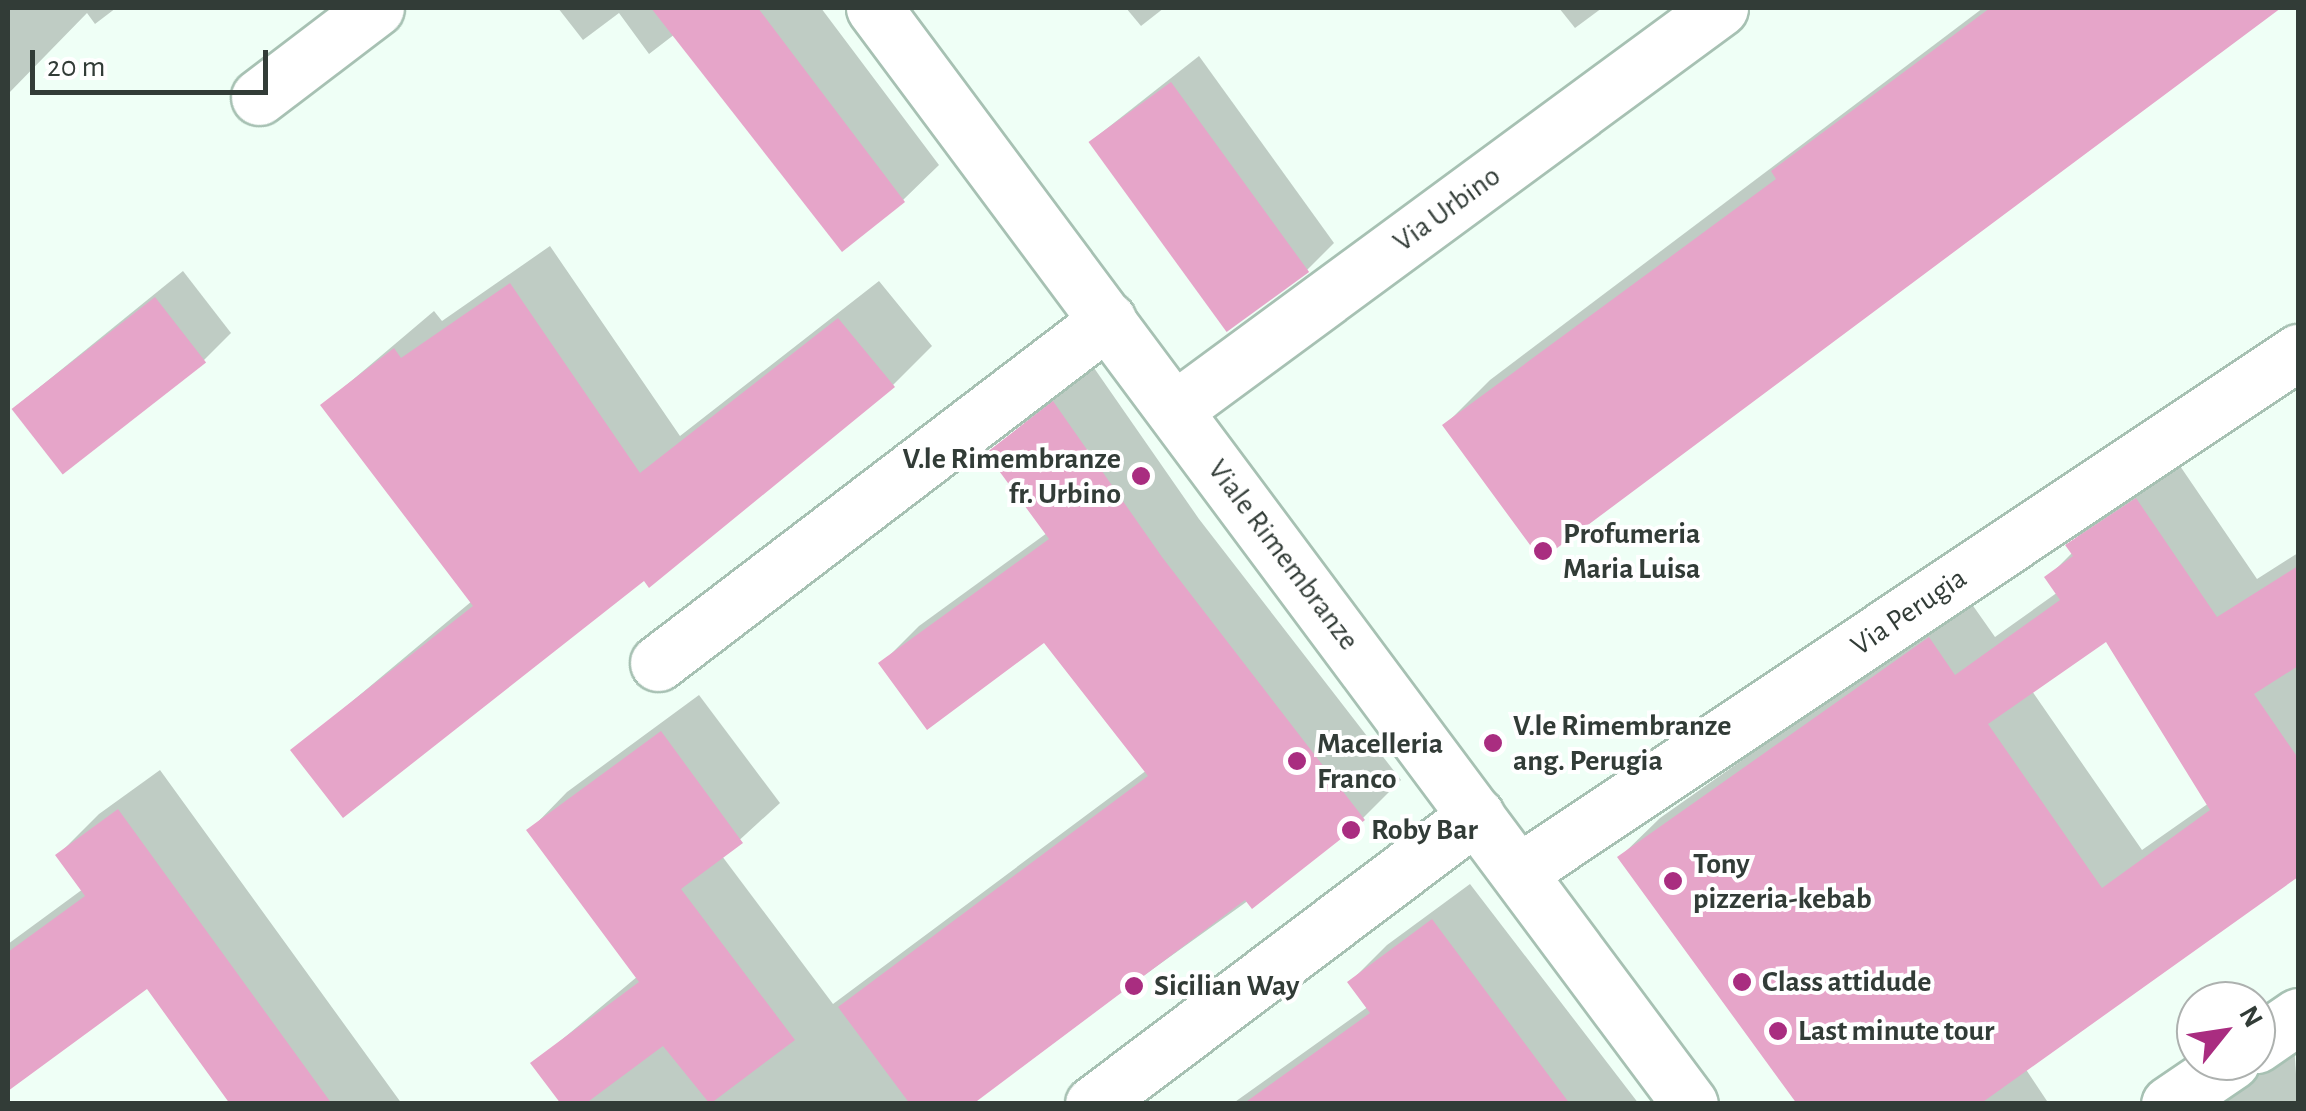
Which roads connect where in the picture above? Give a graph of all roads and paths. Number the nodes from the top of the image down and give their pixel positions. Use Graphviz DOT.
graph roads {
  1 [pos="376,8"];
  2 [pos="874,8"];
  3 [pos="1720,8"];
  4 [pos="259,96"];
  5 [pos="1108,320"];
  6 [pos="2298,352"];
  7 [pos="1174,410"];
  8 [pos="658,664"];
  9 [pos="1476,815"];
  10 [pos="1519,872"];
  11 [pos="2298,1016"];
  12 [pos="2276,1031"];
  13 [pos="2203,1081"];
  14 [pos="1092,1104"];
  15 [pos="1690,1104"];
  16 [pos="2169,1104"];
  1 -- 4 [label="street"];
  2 -- 5 [label="street, Viale Rimembranze"];
  3 -- 7 [label="street, Via Urbino"];
  5 -- 7 [label="street, Viale Rimembranze"];
  5 -- 8 [label="street"];
  6 -- 10 [label="street, Via Perugia"];
  7 -- 9 [label="street, Viale Rimembranze"];
  9 -- 10 [label="street, Viale Rimembranze"];
  9 -- 14 [label="street"];
  10 -- 15 [label="street, Viale Rimembranze"];
  11 -- 12 [label="street"];
  13 -- 16 [label="street"];
}
